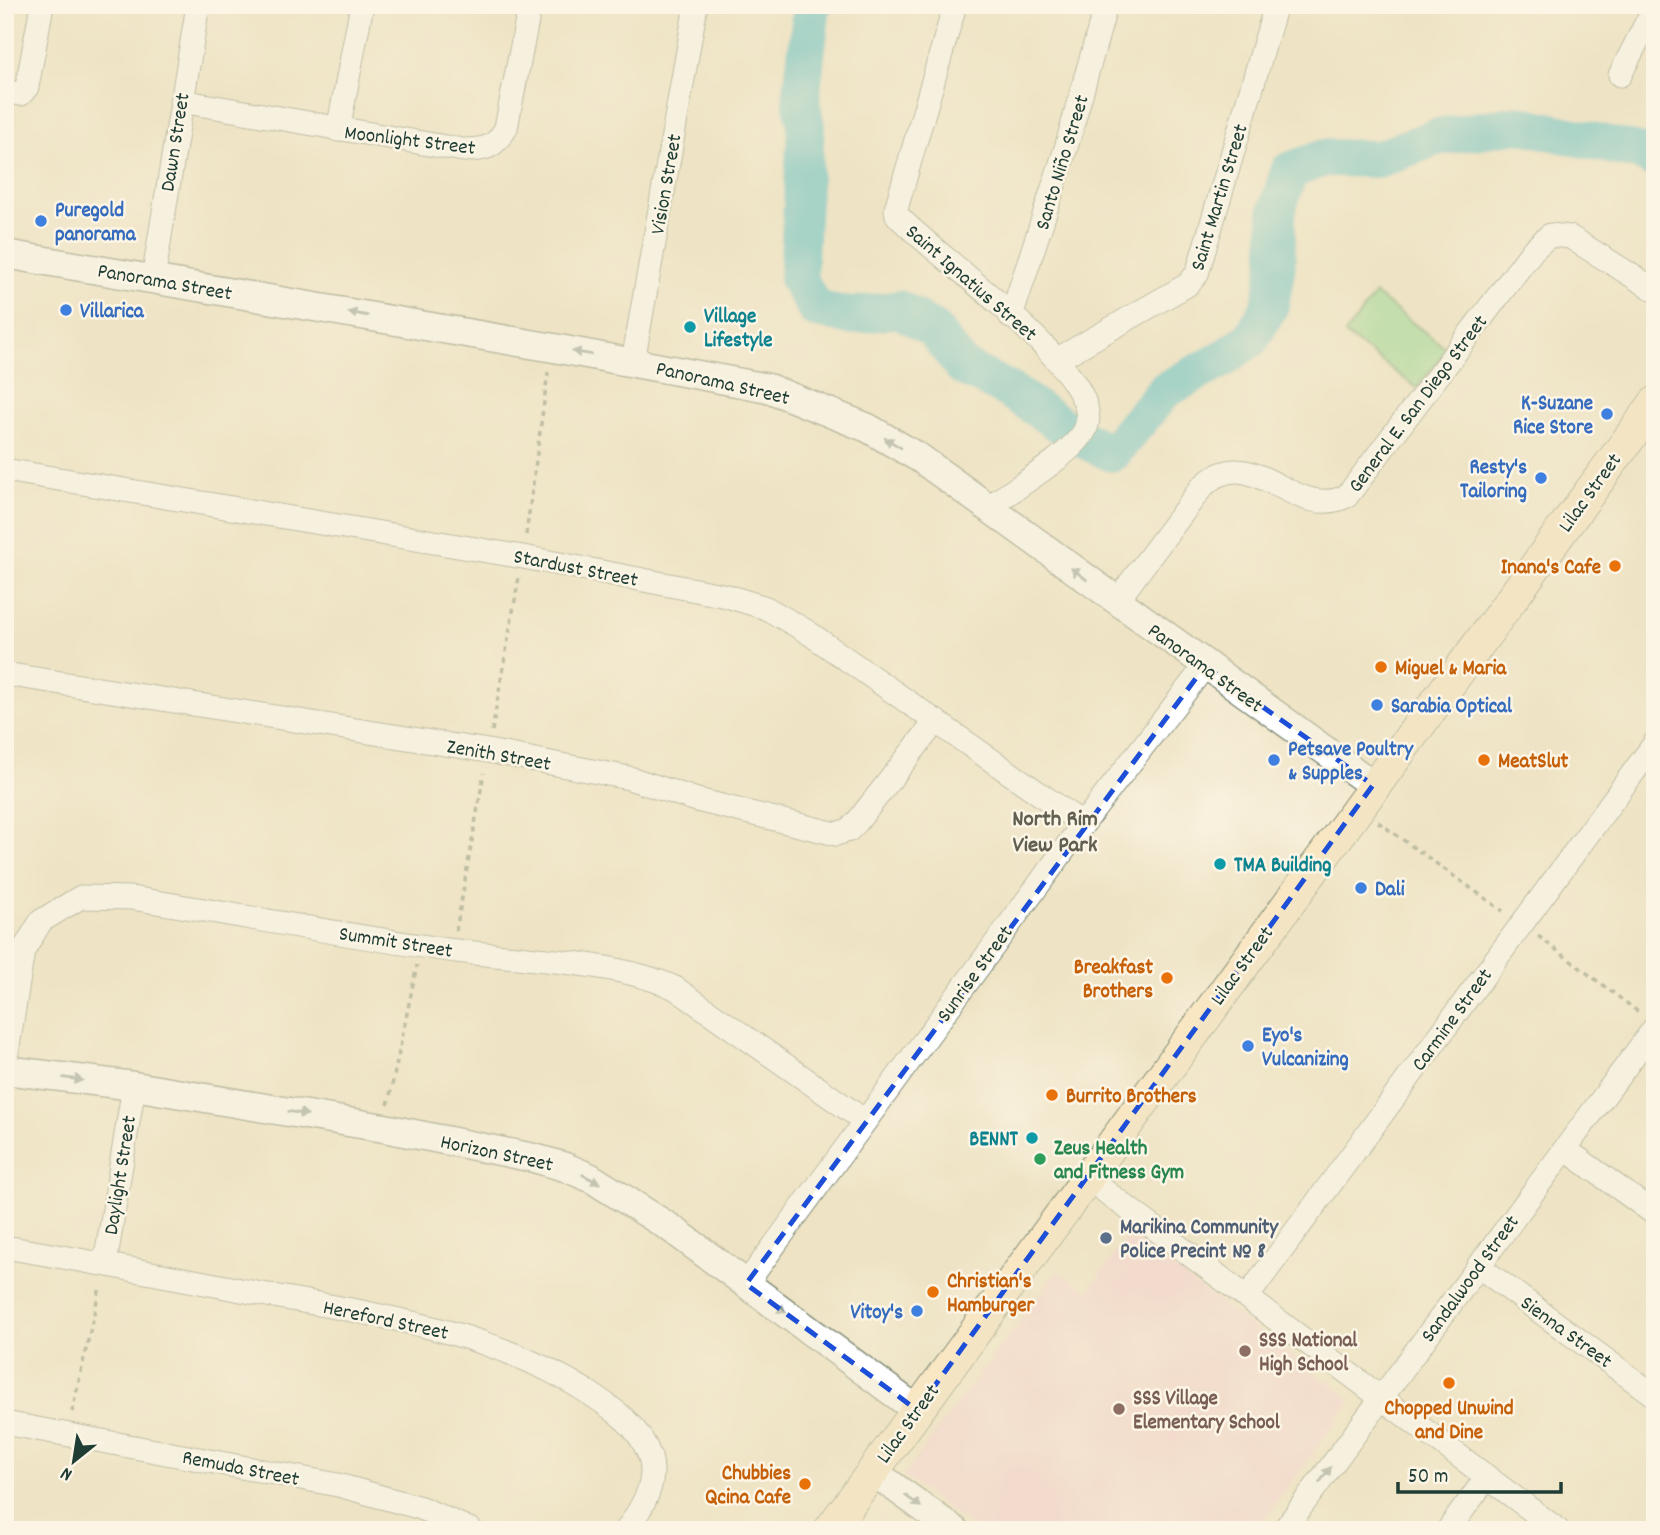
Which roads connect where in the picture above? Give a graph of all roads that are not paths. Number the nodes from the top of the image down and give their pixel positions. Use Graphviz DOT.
graph roads {
  1 [pos="41,5"];
  2 [pos="198,5"];
  3 [pos="362,5"];
  4 [pos="530,5"];
  5 [pos="696,5"];
  6 [pos="955,5"];
  7 [pos="1106,5"];
  8 [pos="1276,5"];
  9 [pos="1655,6"];
  10 [pos="1620,75"];
  11 [pos="15,91"];
  12 [pos="181,101"];
  13 [pos="338,130"];
  14 [pos="5,254"];
  15 [pos="153,279"];
  16 [pos="1655,290"];
  17 [pos="1011,317"];
  18 [pos="1058,359"];
  19 [pos="633,362"];
  20 [pos="1649,423"];
  21 [pos="5,470"];
  22 [pos="989,507"];
  23 [pos="1116,602"];
  24 [pos="1205,666"];
  25 [pos="5,674"];
  26 [pos="936,721"];
  27 [pos="1655,743"];
  28 [pos="1373,785"];
  29 [pos="1083,824"];
  30 [pos="1655,1027"];
  31 [pos="5,1065"];
  32 [pos="5,1070"];
  33 [pos="134,1086"];
  34 [pos="865,1121"];
  35 [pos="1565,1149"];
  36 [pos="1086,1177"];
  37 [pos="1655,1214"];
  38 [pos="5,1247"];
  39 [pos="105,1264"];
  40 [pos="1478,1266"];
  41 [pos="746,1284"];
  42 [pos="1248,1296"];
  43 [pos="1655,1396"];
  44 [pos="1381,1399"];
  45 [pos="917,1410"];
  46 [pos="5,1423"];
  47 [pos="872,1472"];
  48 [pos="1487,1477"];
  49 [pos="471,1530"];
  50 [pos="626,1530"];
  51 [pos="830,1530"];
  52 [pos="954,1530"];
  53 [pos="1284,1530"];
  54 [pos="1448,1530"];
  55 [pos="1558,1530"];
  1 -- 11 [label="street"];
  2 -- 12 [label="street, Dawn Street"];
  3 -- 13 [label="street"];
  4 -- 13 [label="street, Moonlight Street"];
  5 -- 19 [label="street, Vision Street"];
  6 -- 17 [label="street, Saint Ignatius Street"];
  7 -- 17 [label="street, Santo Niño Street"];
  8 -- 18 [label="street, Saint Martin Street"];
  9 -- 10 [label="street"];
  12 -- 13 [label="street, Moonlight Street"];
  12 -- 15 [label="street, Dawn Street"];
  14 -- 15 [label="street, Panorama Street"];
  19 -- 15 [label="street, Panorama Street, one-way"];
  16 -- 23 [label="street, General E. San Diego Street"];
  17 -- 18 [label="street, Saint Ignatius Street"];
  18 -- 22 [label="street, Saint Ignatius Street"];
  22 -- 19 [label="street, Panorama Street, one-way"];
  20 -- 28 [label="main road, Lilac Street"];
  21 -- 26 [label="street, Stardust Street"];
  23 -- 22 [label="street, Panorama Street, one-way"];
  23 -- 24 [label="street, Panorama Street"];
  24 -- 28 [label="street, Panorama Street"];
  24 -- 29 [label="street, Sunrise Street"];
  25 -- 26 [label="street, Zenith Street"];
  26 -- 29 [label="street, Stardust Street"];
  27 -- 42 [label="street, Carmine Street"];
  28 -- 36 [label="main road, Lilac Street"];
  29 -- 34 [label="street, Sunrise Street"];
  30 -- 35 [label="street, Sandalwood Street"];
  31 -- 34 [label="street, Summit Street"];
  32 -- 33 [label="street, Horizon Street, one-way"];
  33 -- 39 [label="street, Daylight Street"];
  33 -- 41 [label="street, Horizon Street, one-way"];
  34 -- 41 [label="street, Sunrise Street"];
  35 -- 37 [label="street"];
  35 -- 40 [label="street, Sandalwood Street"];
  36 -- 42 [label="street"];
  36 -- 45 [label="main road, Lilac Street"];
  38 -- 39 [label="street, Hereford Street"];
  39 -- 50 [label="street, Hereford Street"];
  40 -- 43 [label="street, Sienna Street"];
  40 -- 44 [label="street, Sandalwood Street"];
  41 -- 45 [label="street, Horizon Street, one-way"];
  42 -- 44 [label="street"];
  44 -- 48 [label="street"];
  53 -- 44 [label="street, Sandalwood Street, one-way"];
  45 -- 47 [label="main road, Lilac Street"];
  46 -- 49 [label="street, Remuda Street"];
  47 -- 51 [label="main road, Lilac Street"];
  47 -- 52 [label="street, one-way"];
  48 -- 54 [label="street"];
  48 -- 55 [label="street"];
}
